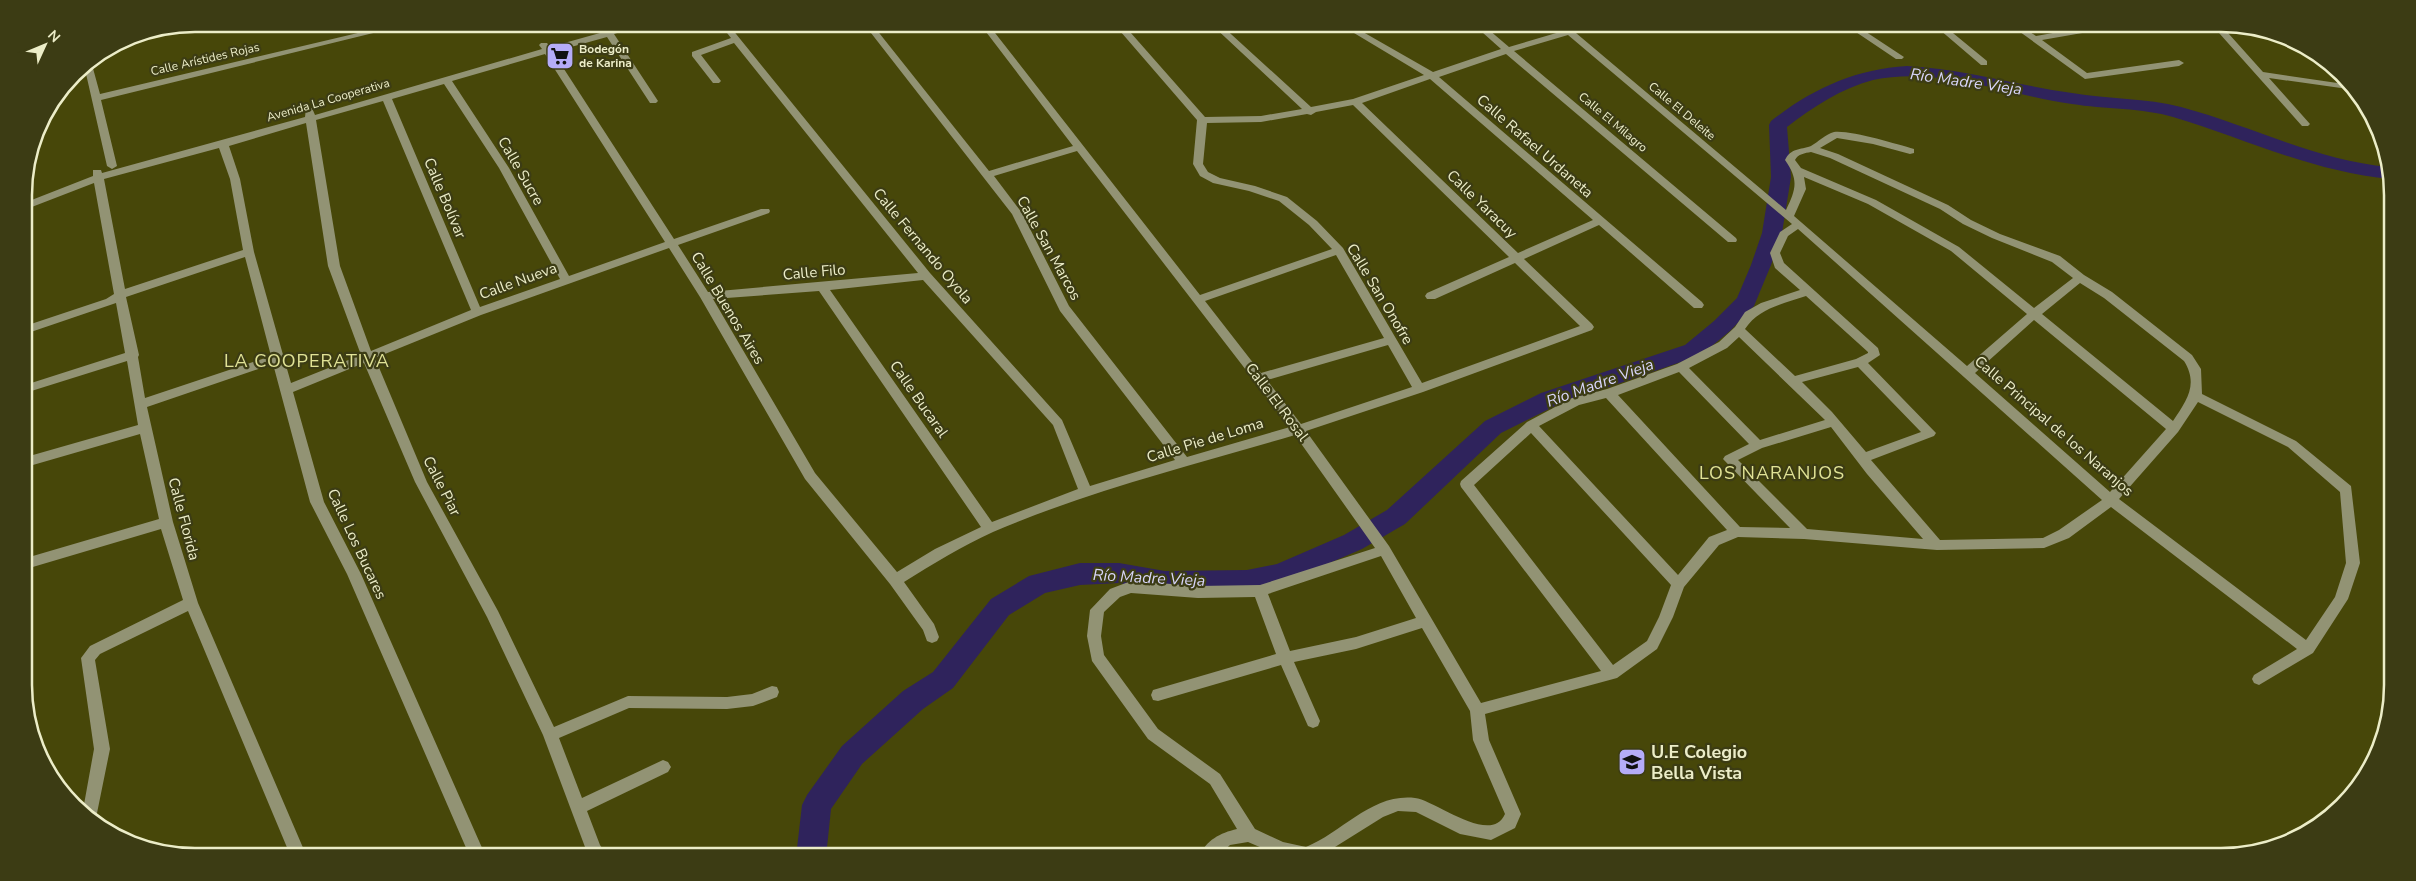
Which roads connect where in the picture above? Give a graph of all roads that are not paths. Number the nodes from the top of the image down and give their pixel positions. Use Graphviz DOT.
graph roads {
  1 [pos="1224,32"];
  2 [pos="1357,32"];
  3 [pos="1487,32"];
  4 [pos="1568,32"];
  5 [pos="1569,32"];
  6 [pos="1861,32"];
  7 [pos="1946,32"];
  8 [pos="2024,32"];
  9 [pos="2075,32"];
  10 [pos="2222,32"];
  11 [pos="369,33"];
  12 [pos="595,33"];
  13 [pos="614,33"];
  14 [pos="731,33"];
  15 [pos="875,33"];
  16 [pos="991,33"];
  17 [pos="1125,33"];
  18 [pos="737,40"];
  19 [pos="2035,40"];
  20 [pos="546,48"];
  21 [pos="1508,50"];
  22 [pos="1899,57"];
  23 [pos="1984,63"];
  24 [pos="2179,63"];
  25 [pos="87,73"];
  26 [pos="2259,74"];
  27 [pos="1432,76"];
  28 [pos="446,80"];
  29 [pos="716,81"];
  30 [pos="2342,86"];
  31 [pos="386,96"];
  32 [pos="97,98"];
  33 [pos="653,101"];
  34 [pos="1355,102"];
  35 [pos="1311,112"];
  36 [pos="309,114"];
  37 [pos="1202,120"];
  38 [pos="2305,124"];
  39 [pos="223,144"];
  40 [pos="1080,147"];
  41 [pos="1812,149"];
  42 [pos="1910,151"];
  43 [pos="112,166"];
  44 [pos="1797,170"];
  45 [pos="99,174"];
  46 [pos="987,176"];
  47 [pos="33,197"];
  48 [pos="33,203"];
  49 [pos="765,211"];
  50 [pos="1785,214"];
  51 [pos="1600,222"];
  52 [pos="1800,224"];
  53 [pos="1732,240"];
  54 [pos="671,243"];
  55 [pos="1338,250"];
  56 [pos="249,252"];
  57 [pos="1515,258"];
  58 [pos="926,276"];
  59 [pos="2080,278"];
  60 [pos="566,280"];
  61 [pos="822,287"];
  62 [pos="1808,291"];
  63 [pos="122,294"];
  64 [pos="705,296"];
  65 [pos="1431,296"];
  66 [pos="1198,300"];
  67 [pos="1698,305"];
  68 [pos="477,312"];
  69 [pos="2034,314"];
  70 [pos="33,327"];
  71 [pos="1588,327"];
  72 [pos="1739,330"];
  73 [pos="1390,340"];
  74 [pos="133,355"];
  75 [pos="368,357"];
  76 [pos="277,358"];
  77 [pos="1860,362"];
  78 [pos="1681,367"];
  79 [pos="1968,372"];
  80 [pos="1259,378"];
  81 [pos="1792,381"];
  82 [pos="33,387"];
  83 [pos="1419,388"];
  84 [pos="286,390"];
  85 [pos="1609,393"];
  86 [pos="2196,396"];
  87 [pos="142,404"];
  88 [pos="1833,422"];
  89 [pos="1531,425"];
  90 [pos="145,428"];
  91 [pos="1298,429"];
  92 [pos="2174,430"];
  93 [pos="1758,445"];
  94 [pos="1864,458"];
  95 [pos="32,460"];
  96 [pos="1185,463"];
  97 [pos="1086,492"];
  98 [pos="2111,500"];
  99 [pos="166,522"];
  100 [pos="989,528"];
  101 [pos="1738,532"];
  102 [pos="1804,534"];
  103 [pos="1380,544"];
  104 [pos="1937,545"];
  105 [pos="32,562"];
  106 [pos="895,580"];
  107 [pos="1678,584"];
  108 [pos="1260,591"];
  109 [pos="191,603"];
  110 [pos="1425,621"];
  111 [pos="932,637"];
  112 [pos="2308,649"];
  113 [pos="1285,658"];
  114 [pos="1612,674"];
  115 [pos="2259,679"];
  116 [pos="772,692"];
  117 [pos="1158,694"];
  118 [pos="1477,710"];
  119 [pos="1313,721"];
  120 [pos="550,735"];
  121 [pos="663,767"];
  122 [pos="578,807"];
  123 [pos="91,810"];
  124 [pos="1249,834"];
  125 [pos="295,848"];
  126 [pos="474,848"];
  127 [pos="590,848"];
  128 [pos="1213,848"];
  129 [pos="1279,848"];
  130 [pos="1323,848"];
  1 -- 35 [label="street"];
  2 -- 27 [label="street, Calle Rafael Urdaneta"];
  3 -- 21 [label="street, Calle El Milagro"];
  4 -- 21 [label="street"];
  5 -- 50 [label="street, Calle El Deleite"];
  6 -- 22 [label="street"];
  7 -- 23 [label="street"];
  8 -- 19 [label="street"];
  9 -- 19 [label="street"];
  10 -- 26 [label="street"];
  11 -- 32 [label="street, Calle Arístides Rojas"];
  12 -- 20 [label="street, Avenida La Cooperativa"];
  13 -- 33 [label="street"];
  14 -- 18 [label="street, Calle Fernando Oyola"];
  15 -- 46 [label="street, Calle San Marcos"];
  16 -- 40 [label="street, Calle El Rosal"];
  17 -- 37 [label="street"];
  18 -- 29 [label="street"];
  18 -- 58 [label="street, Calle Fernando Oyola"];
  19 -- 24 [label="street"];
  20 -- 28 [label="street, Avenida La Cooperativa"];
  20 -- 36 [label="street, Avenida La Cooperativa"];
  20 -- 54 [label="street, Calle Buenos Aires"];
  21 -- 27 [label="street"];
  21 -- 53 [label="street, Calle El Milagro"];
  25 -- 32 [label="street"];
  26 -- 30 [label="street"];
  26 -- 38 [label="street"];
  27 -- 34 [label="street"];
  27 -- 51 [label="street, Calle Rafael Urdaneta"];
  28 -- 31 [label="street, Avenida La Cooperativa"];
  28 -- 60 [label="street, Calle Sucre"];
  31 -- 36 [label="street, Avenida La Cooperativa"];
  31 -- 68 [label="street, Calle Bolívar"];
  32 -- 43 [label="street"];
  34 -- 35 [label="street"];
  34 -- 57 [label="street, Calle Yaracuy"];
  35 -- 37 [label="street"];
  36 -- 39 [label="street, Avenida La Cooperativa"];
  36 -- 43 [label="street, Avenida La Cooperativa"];
  36 -- 75 [label="street, Calle Piar"];
  37 -- 55 [label="street, Calle San Onofre"];
  39 -- 45 [label="street, Avenida La Cooperativa"];
  39 -- 56 [label="street, Calle Los Bucares"];
  40 -- 46 [label="street"];
  40 -- 66 [label="street, Calle El Rosal"];
  41 -- 42 [label="street"];
  41 -- 44 [label="street"];
  41 -- 59 [label="street"];
  43 -- 45 [label="street, Avenida La Cooperativa"];
  44 -- 50 [label="street"];
  44 -- 69 [label="street"];
  45 -- 47 [label="street, Avenida La Cooperativa"];
  45 -- 48 [label="street, Avenida La Cooperativa"];
  45 -- 63 [label="street, Calle Florida"];
  46 -- 96 [label="street, Calle San Marcos"];
  49 -- 54 [label="street, Calle Nueva"];
  50 -- 52 [label="street, Calle Principal de los Naranjos"];
  51 -- 57 [label="street"];
  51 -- 67 [label="street, Calle Rafael Urdaneta"];
  52 -- 62 [label="street"];
  52 -- 79 [label="street, Calle Principal de los Naranjos"];
  54 -- 60 [label="street, Calle Nueva"];
  54 -- 64 [label="street, Calle Buenos Aires"];
  55 -- 66 [label="street"];
  55 -- 73 [label="street, Calle San Onofre"];
  56 -- 63 [label="street"];
  56 -- 76 [label="street, Calle Los Bucares"];
  57 -- 65 [label="street"];
  57 -- 71 [label="street, Calle Yaracuy"];
  58 -- 61 [label="street, Calle Filo"];
  58 -- 97 [label="street, Calle Fernando Oyola"];
  59 -- 69 [label="street"];
  59 -- 86 [label="street"];
  60 -- 68 [label="street, Calle Nueva"];
  61 -- 64 [label="street, Calle Filo"];
  61 -- 100 [label="street, Calle Bucaral"];
  62 -- 72 [label="street"];
  62 -- 77 [label="street"];
  63 -- 70 [label="street"];
  63 -- 74 [label="street, Calle Florida"];
  64 -- 106 [label="street, Calle Buenos Aires"];
  66 -- 80 [label="street, Calle El Rosal"];
  68 -- 75 [label="street, Calle Nueva"];
  69 -- 79 [label="street"];
  69 -- 92 [label="street"];
  71 -- 83 [label="street, Calle Pie de Loma"];
  72 -- 78 [label="street"];
  72 -- 81 [label="street"];
  73 -- 80 [label="street"];
  73 -- 83 [label="street, Calle San Onofre"];
  74 -- 82 [label="street"];
  74 -- 87 [label="street, Calle Florida"];
  75 -- 84 [label="street, Calle Nueva"];
  75 -- 120 [label="street, Calle Piar"];
  76 -- 84 [label="street, Calle Los Bucares"];
  76 -- 87 [label="street"];
  77 -- 81 [label="street"];
  77 -- 94 [label="street"];
  78 -- 85 [label="street"];
  78 -- 93 [label="street"];
  79 -- 98 [label="street, Calle Principal de los Naranjos"];
  80 -- 91 [label="street, Calle El Rosal"];
  81 -- 88 [label="street"];
  83 -- 91 [label="street, Calle Pie de Loma"];
  84 -- 126 [label="street, Calle Los Bucares"];
  85 -- 89 [label="street"];
  85 -- 101 [label="street"];
  86 -- 92 [label="street"];
  86 -- 112 [label="street"];
  87 -- 90 [label="street, Calle Florida"];
  88 -- 93 [label="street"];
  88 -- 94 [label="street"];
  89 -- 107 [label="street"];
  89 -- 114 [label="street"];
  90 -- 95 [label="street"];
  90 -- 99 [label="street, Calle Florida"];
  91 -- 96 [label="street, Calle Pie de Loma"];
  91 -- 103 [label="street, Calle El Rosal"];
  92 -- 98 [label="street"];
  93 -- 102 [label="street"];
  94 -- 104 [label="street"];
  96 -- 97 [label="street, Calle Pie de Loma"];
  97 -- 100 [label="street, Calle Pie de Loma"];
  98 -- 104 [label="street"];
  98 -- 112 [label="street, Calle Principal de los Naranjos"];
  99 -- 105 [label="street"];
  99 -- 109 [label="street, Calle Florida"];
  100 -- 106 [label="street, Calle Pie de Loma"];
  101 -- 102 [label="street"];
  101 -- 107 [label="street"];
  102 -- 104 [label="street"];
  103 -- 108 [label="street"];
  103 -- 110 [label="street, Calle El Rosal"];
  106 -- 111 [label="street, Calle Buenos Aires"];
  107 -- 114 [label="street"];
  108 -- 113 [label="street"];
  108 -- 124 [label="street"];
  109 -- 123 [label="street"];
  109 -- 125 [label="street, Calle Florida"];
  110 -- 113 [label="street"];
  110 -- 118 [label="street, Calle El Rosal"];
  112 -- 115 [label="street"];
  113 -- 117 [label="street"];
  113 -- 119 [label="street"];
  114 -- 118 [label="street"];
  116 -- 120 [label="street"];
  118 -- 130 [label="street, Calle El Rosal"];
  120 -- 122 [label="street, Calle Piar"];
  121 -- 122 [label="street"];
  122 -- 127 [label="street, Calle Piar"];
  124 -- 128 [label="street"];
  124 -- 129 [label="street, Calle El Rosal"];
}
